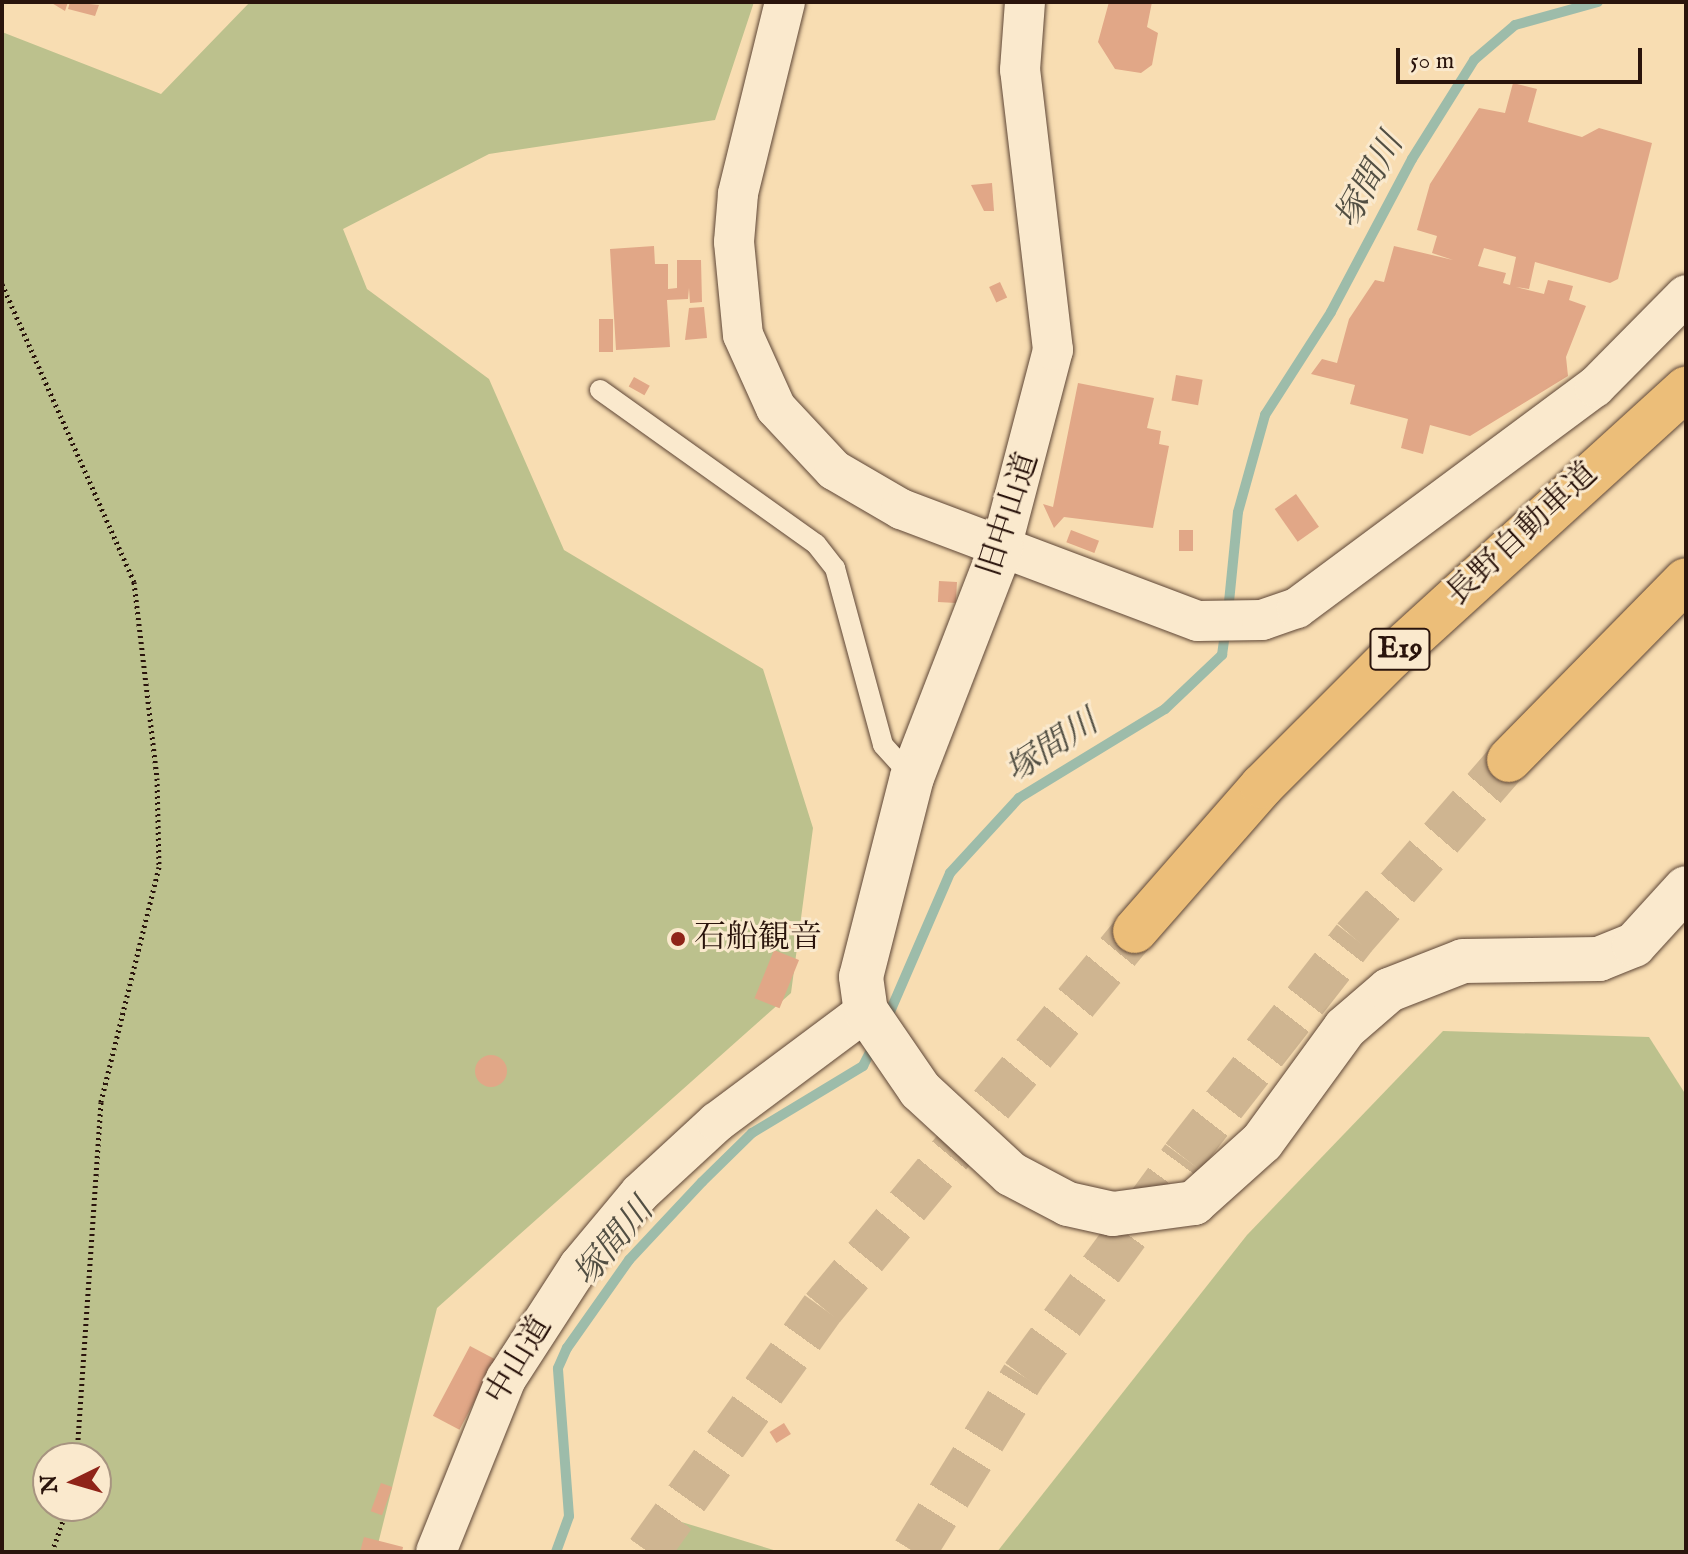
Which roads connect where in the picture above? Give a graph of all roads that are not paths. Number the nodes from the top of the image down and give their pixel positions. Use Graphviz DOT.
graph roads {
  1 [pos="785,2"];
  2 [pos="1025,2"];
  3 [pos="1686,295"];
  4 [pos="1686,381"];
  5 [pos="1686,389"];
  6 [pos="600,390"];
  7 [pos="1635,432"];
  8 [pos="1001,548"];
  9 [pos="1686,580"];
  10 [pos="1686,586"];
  11 [pos="1650,614"];
  12 [pos="1509,760"];
  13 [pos="912,777"];
  14 [pos="1686,888"];
  15 [pos="1135,931"];
  16 [pos="866,1012"];
  17 [pos="436,1552"];
  1 -- 8 [label="street"];
  2 -- 8 [label="street, 旧中山道"];
  3 -- 8 [label="street"];
  4 -- 7 [label="highway"];
  5 -- 7 [label="highway, 長野自動車道 / E19"];
  6 -- 13 [label="lane"];
  7 -- 15 [label="highway, 長野自動車道 / E19"];
  8 -- 13 [label="street, 旧中山道"];
  9 -- 11 [label="highway"];
  10 -- 11 [label="highway"];
  11 -- 12 [label="highway"];
  13 -- 16 [label="street, 旧中山道"];
  14 -- 16 [label="street"];
  16 -- 17 [label="street, 中山道"];
}
